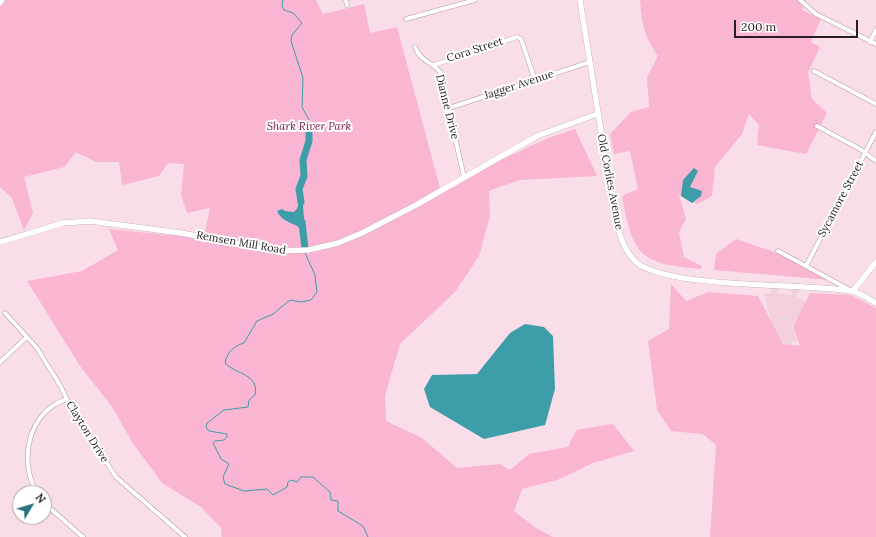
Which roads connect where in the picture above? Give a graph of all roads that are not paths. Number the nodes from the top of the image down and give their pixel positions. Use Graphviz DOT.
graph roads {
  1 [pos="2,0"];
  2 [pos="346,0"];
  3 [pos="475,0"];
  4 [pos="580,0"];
  5 [pos="800,0"];
  6 [pos="0,3"];
  7 [pos="347,5"];
  8 [pos="406,19"];
  9 [pos="876,30"];
  10 [pos="870,42"];
  11 [pos="876,44"];
  12 [pos="415,47"];
  13 [pos="590,62"];
  14 [pos="434,65"];
  15 [pos="814,71"];
  16 [pos="535,80"];
  17 [pos="876,104"];
  18 [pos="448,108"];
  19 [pos="597,114"];
  20 [pos="817,126"];
  21 [pos="876,132"];
  22 [pos="865,152"];
  23 [pos="876,160"];
  24 [pos="464,177"];
  25 [pos="0,242"];
  26 [pos="778,251"];
  27 [pos="876,262"];
  28 [pos="806,266"];
  29 [pos="852,291"];
  30 [pos="876,303"];
  31 [pos="5,313"];
  32 [pos="27,337"];
  33 [pos="0,362"];
  34 [pos="67,399"];
  35 [pos="33,485"];
  36 [pos="52,509"];
  37 [pos="83,537"];
  38 [pos="185,537"];
  1 -- 6 [label="street"];
  2 -- 7 [label="street"];
  3 -- 8 [label="street"];
  4 -- 13 [label="street, Old Corlies Avenue"];
  5 -- 10 [label="street"];
  9 -- 10 [label="street"];
  10 -- 11 [label="street"];
  12 -- 14 [label="street, Dianne Drive"];
  13 -- 16 [label="street, Jagger Avenue"];
  13 -- 19 [label="street, Old Corlies Avenue"];
  14 -- 16 [label="street, Cora Street"];
  14 -- 18 [label="street, Dianne Drive"];
  15 -- 17 [label="street"];
  16 -- 18 [label="street, Jagger Avenue"];
  18 -- 24 [label="street, Dianne Drive"];
  19 -- 24 [label="street, Remsen Mill Road"];
  19 -- 29 [label="street, Old Corlies Avenue"];
  20 -- 22 [label="street"];
  21 -- 22 [label="street, Sycamore Street"];
  22 -- 23 [label="street"];
  22 -- 28 [label="street, Sycamore Street"];
  24 -- 25 [label="street, Remsen Mill Road"];
  26 -- 28 [label="street, Old Corlies Avenue"];
  27 -- 29 [label="street"];
  28 -- 29 [label="street, Old Corlies Avenue"];
  29 -- 30 [label="street, Old Corlies Avenue"];
  31 -- 32 [label="street, Clayton Drive"];
  32 -- 33 [label="street"];
  32 -- 34 [label="street, Clayton Drive"];
  34 -- 35 [label="street"];
  34 -- 38 [label="street, Clayton Drive"];
  36 -- 37 [label="street"];
}
